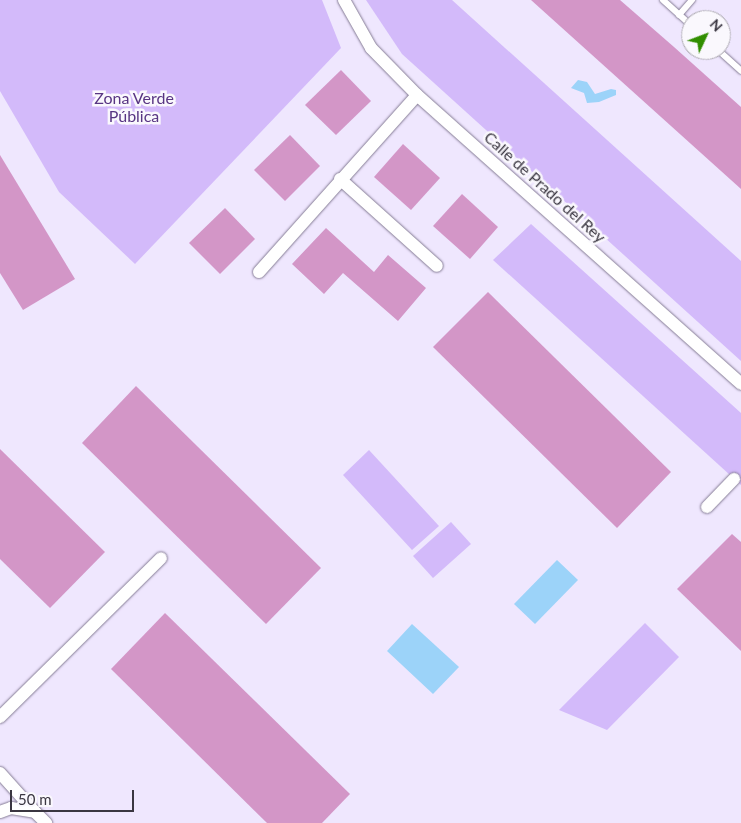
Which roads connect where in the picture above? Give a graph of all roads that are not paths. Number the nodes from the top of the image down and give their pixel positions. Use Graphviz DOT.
graph roads {
  1 [pos="344,0"];
  2 [pos="663,0"];
  3 [pos="692,0"];
  4 [pos="679,15"];
  5 [pos="729,60"];
  6 [pos="741,71"];
  7 [pos="417,95"];
  8 [pos="340,179"];
  9 [pos="437,266"];
  10 [pos="259,272"];
  11 [pos="741,384"];
  12 [pos="737,475"];
  13 [pos="707,507"];
  14 [pos="161,558"];
  15 [pos="0,717"];
  16 [pos="0,772"];
  17 [pos="0,812"];
  18 [pos="35,812"];
  19 [pos="46,823"];
  1 -- 7 [label="street, Calle de Prado del Rey"];
  2 -- 4 [label="lane"];
  3 -- 4 [label="lane"];
  5 -- 6 [label="lane"];
  7 -- 8 [label="street"];
  7 -- 11 [label="street, Calle de Prado del Rey"];
  8 -- 9 [label="street"];
  8 -- 10 [label="street"];
  12 -- 13 [label="street"];
  14 -- 15 [label="street"];
  16 -- 18 [label="street"];
  17 -- 18 [label="street"];
  18 -- 19 [label="street"];
}
